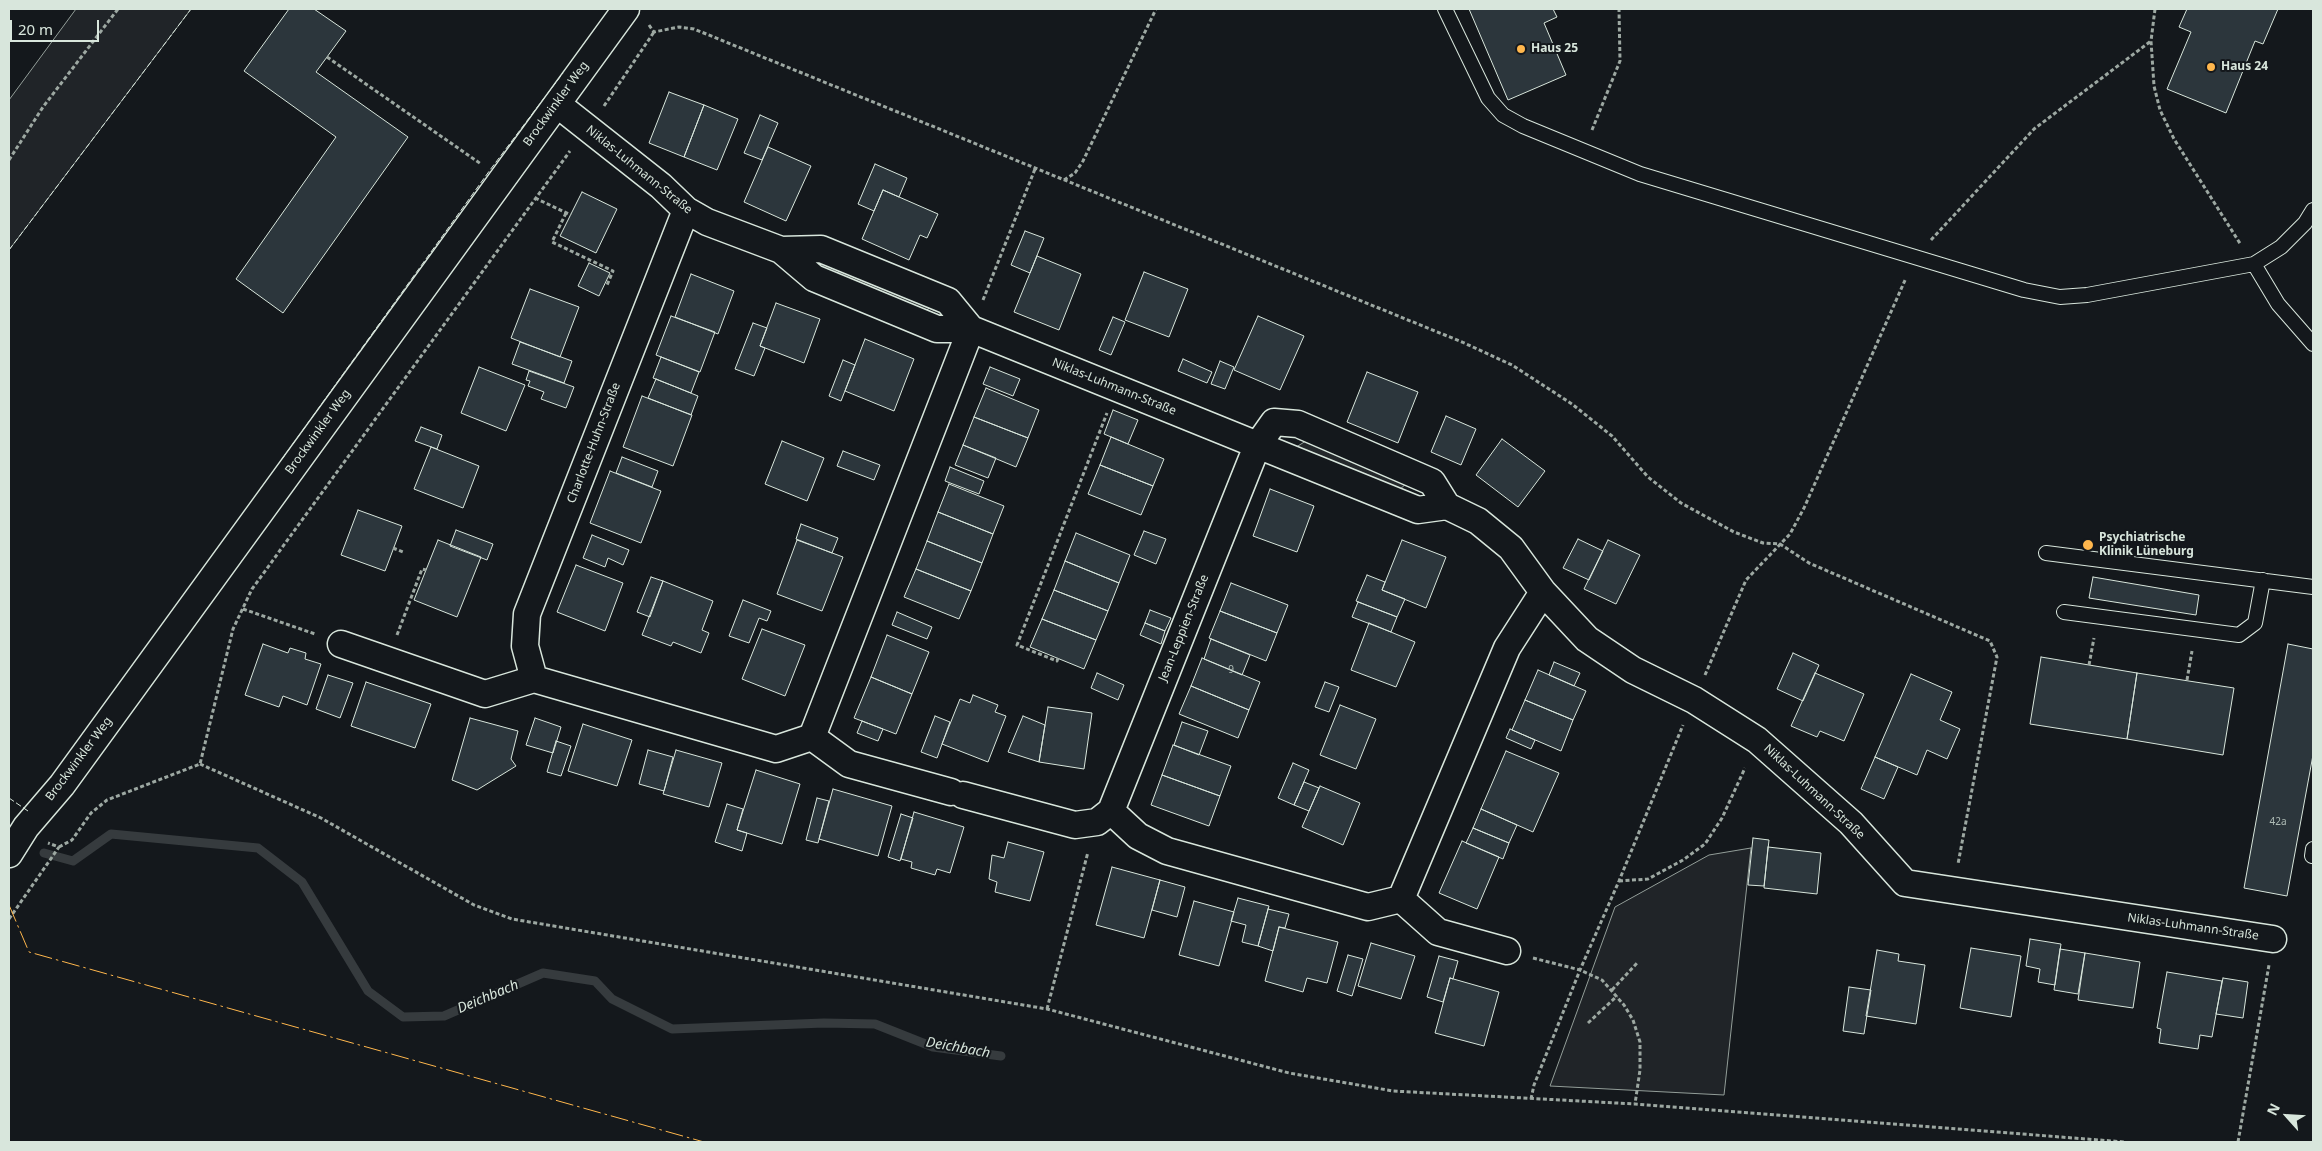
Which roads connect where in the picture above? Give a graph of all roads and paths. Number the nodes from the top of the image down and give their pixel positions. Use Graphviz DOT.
graph roads {
  1 [pos="118,9"];
  2 [pos="1156,9"];
  3 [pos="1445,9"];
  4 [pos="1619,9"];
  5 [pos="2156,9"];
  6 [pos="636,14"];
  7 [pos="654,32"];
  8 [pos="2151,41"];
  9 [pos="327,57"];
  10 [pos="557,104"];
  11 [pos="587,128"];
  12 [pos="1584,150"];
  13 [pos="9,160"];
  14 [pos="1035,169"];
  15 [pos="502,178"];
  16 [pos="1064,180"];
  17 [pos="535,198"];
  18 [pos="686,210"];
  19 [pos="2313,210"];
  20 [pos="566,213"];
  21 [pos="570,215"];
  22 [pos="1916,257"];
  23 [pos="2254,264"];
  24 [pos="607,285"];
  25 [pos="971,329"];
  26 [pos="2313,344"];
  27 [pos="1117,387"];
  28 [pos="1257,446"];
  29 [pos="1447,506"];
  30 [pos="1780,544"];
  31 [pos="393,548"];
  32 [pos="403,552"];
  33 [pos="2046,553"];
  34 [pos="426,570"];
  35 [pos="2263,580"];
  36 [pos="2313,587"];
  37 [pos="1544,592"];
  38 [pos="242,609"];
  39 [pos="2064,612"];
  40 [pos="2195,629"];
  41 [pos="341,644"];
  42 [pos="1058,658"];
  43 [pos="387,660"];
  44 [pos="534,679"];
  45 [pos="2187,680"];
  46 [pos="1694,700"];
  47 [pos="812,737"];
  48 [pos="1758,740"];
  49 [pos="200,764"];
  50 [pos="1104,816"];
  51 [pos="26,827"];
  52 [pos="59,847"];
  53 [pos="9,854"];
  54 [pos="1619,881"];
  55 [pos="1953,891"];
  56 [pos="1402,899"];
  57 [pos="9,919"];
  58 [pos="2274,939"];
  59 [pos="1507,951"];
  60 [pos="1637,963"];
  61 [pos="1580,970"];
  62 [pos="1612,990"];
  63 [pos="1617,996"];
  64 [pos="1047,1009"];
  65 [pos="1588,1023"];
  66 [pos="1531,1099"];
  67 [pos="1634,1104"];
  68 [pos="2125,1142"];
  69 [pos="2238,1142"];
  1 -- 13 [label="path"];
  2 -- 16 [label="path"];
  3 -- 12 [label="lane"];
  4 -- 12 [label="path"];
  5 -- 8 [label="path"];
  6 -- 7 [label="path"];
  6 -- 10 [label="street, Brockwinkler Weg"];
  7 -- 11 [label="path"];
  7 -- 14 [label="path"];
  8 -- 22 [label="path"];
  8 -- 23 [label="path"];
  9 -- 15 [label="path"];
  10 -- 11 [label="street, Niklas-Luhmann-Straße"];
  10 -- 15 [label="street, Brockwinkler Weg"];
  11 -- 17 [label="path"];
  11 -- 18 [label="street, Niklas-Luhmann-Straße"];
  12 -- 22 [label="lane"];
  14 -- 16 [label="path"];
  14 -- 25 [label="path"];
  15 -- 51 [label="street, Brockwinkler Weg"];
  16 -- 30 [label="path"];
  17 -- 20 [label="path"];
  17 -- 38 [label="path"];
  18 -- 25 [label="street, Niklas-Luhmann-Straße"];
  18 -- 44 [label="street, Charlotte-Huhn-Straße"];
  19 -- 23 [label="lane"];
  20 -- 21 [label="path"];
  20 -- 24 [label="path"];
  22 -- 23 [label="lane"];
  22 -- 30 [label="path"];
  23 -- 26 [label="lane"];
  25 -- 27 [label="street, Niklas-Luhmann-Straße"];
  25 -- 47 [label="street"];
  27 -- 28 [label="street, Niklas-Luhmann-Straße"];
  27 -- 42 [label="path"];
  28 -- 29 [label="street, Niklas-Luhmann-Straße"];
  28 -- 29 [label="street"];
  28 -- 50 [label="street, Jean-Leppien-Straße"];
  29 -- 37 [label="street, Niklas-Luhmann-Straße"];
  30 -- 46 [label="path"];
  30 -- 55 [label="path"];
  31 -- 32 [label="path"];
  33 -- 35 [label="lane"];
  34 -- 43 [label="path"];
  35 -- 36 [label="lane"];
  35 -- 40 [label="lane"];
  37 -- 46 [label="street, Niklas-Luhmann-Straße"];
  37 -- 56 [label="street"];
  38 -- 41 [label="path"];
  38 -- 49 [label="path"];
  39 -- 40 [label="lane"];
  40 -- 45 [label="path"];
  41 -- 43 [label="street"];
  43 -- 44 [label="street"];
  44 -- 47 [label="street"];
  46 -- 48 [label="street, Niklas-Luhmann-Straße"];
  46 -- 54 [label="path"];
  47 -- 50 [label="street"];
  48 -- 54 [label="path"];
  48 -- 55 [label="street, Niklas-Luhmann-Straße"];
  49 -- 52 [label="path"];
  49 -- 64 [label="path"];
  50 -- 56 [label="street"];
  50 -- 64 [label="path"];
  51 -- 52 [label="path"];
  51 -- 53 [label="street, Brockwinkler Weg"];
  52 -- 57 [label="path"];
  54 -- 61 [label="path"];
  55 -- 58 [label="street, Niklas-Luhmann-Straße"];
  56 -- 59 [label="street"];
  58 -- 69 [label="path"];
  59 -- 61 [label="path"];
  60 -- 62 [label="path"];
  61 -- 62 [label="path"];
  61 -- 66 [label="path"];
  62 -- 63 [label="path"];
  63 -- 65 [label="path"];
  63 -- 67 [label="path"];
  64 -- 66 [label="path"];
  66 -- 67 [label="path"];
  67 -- 68 [label="path"];
}
